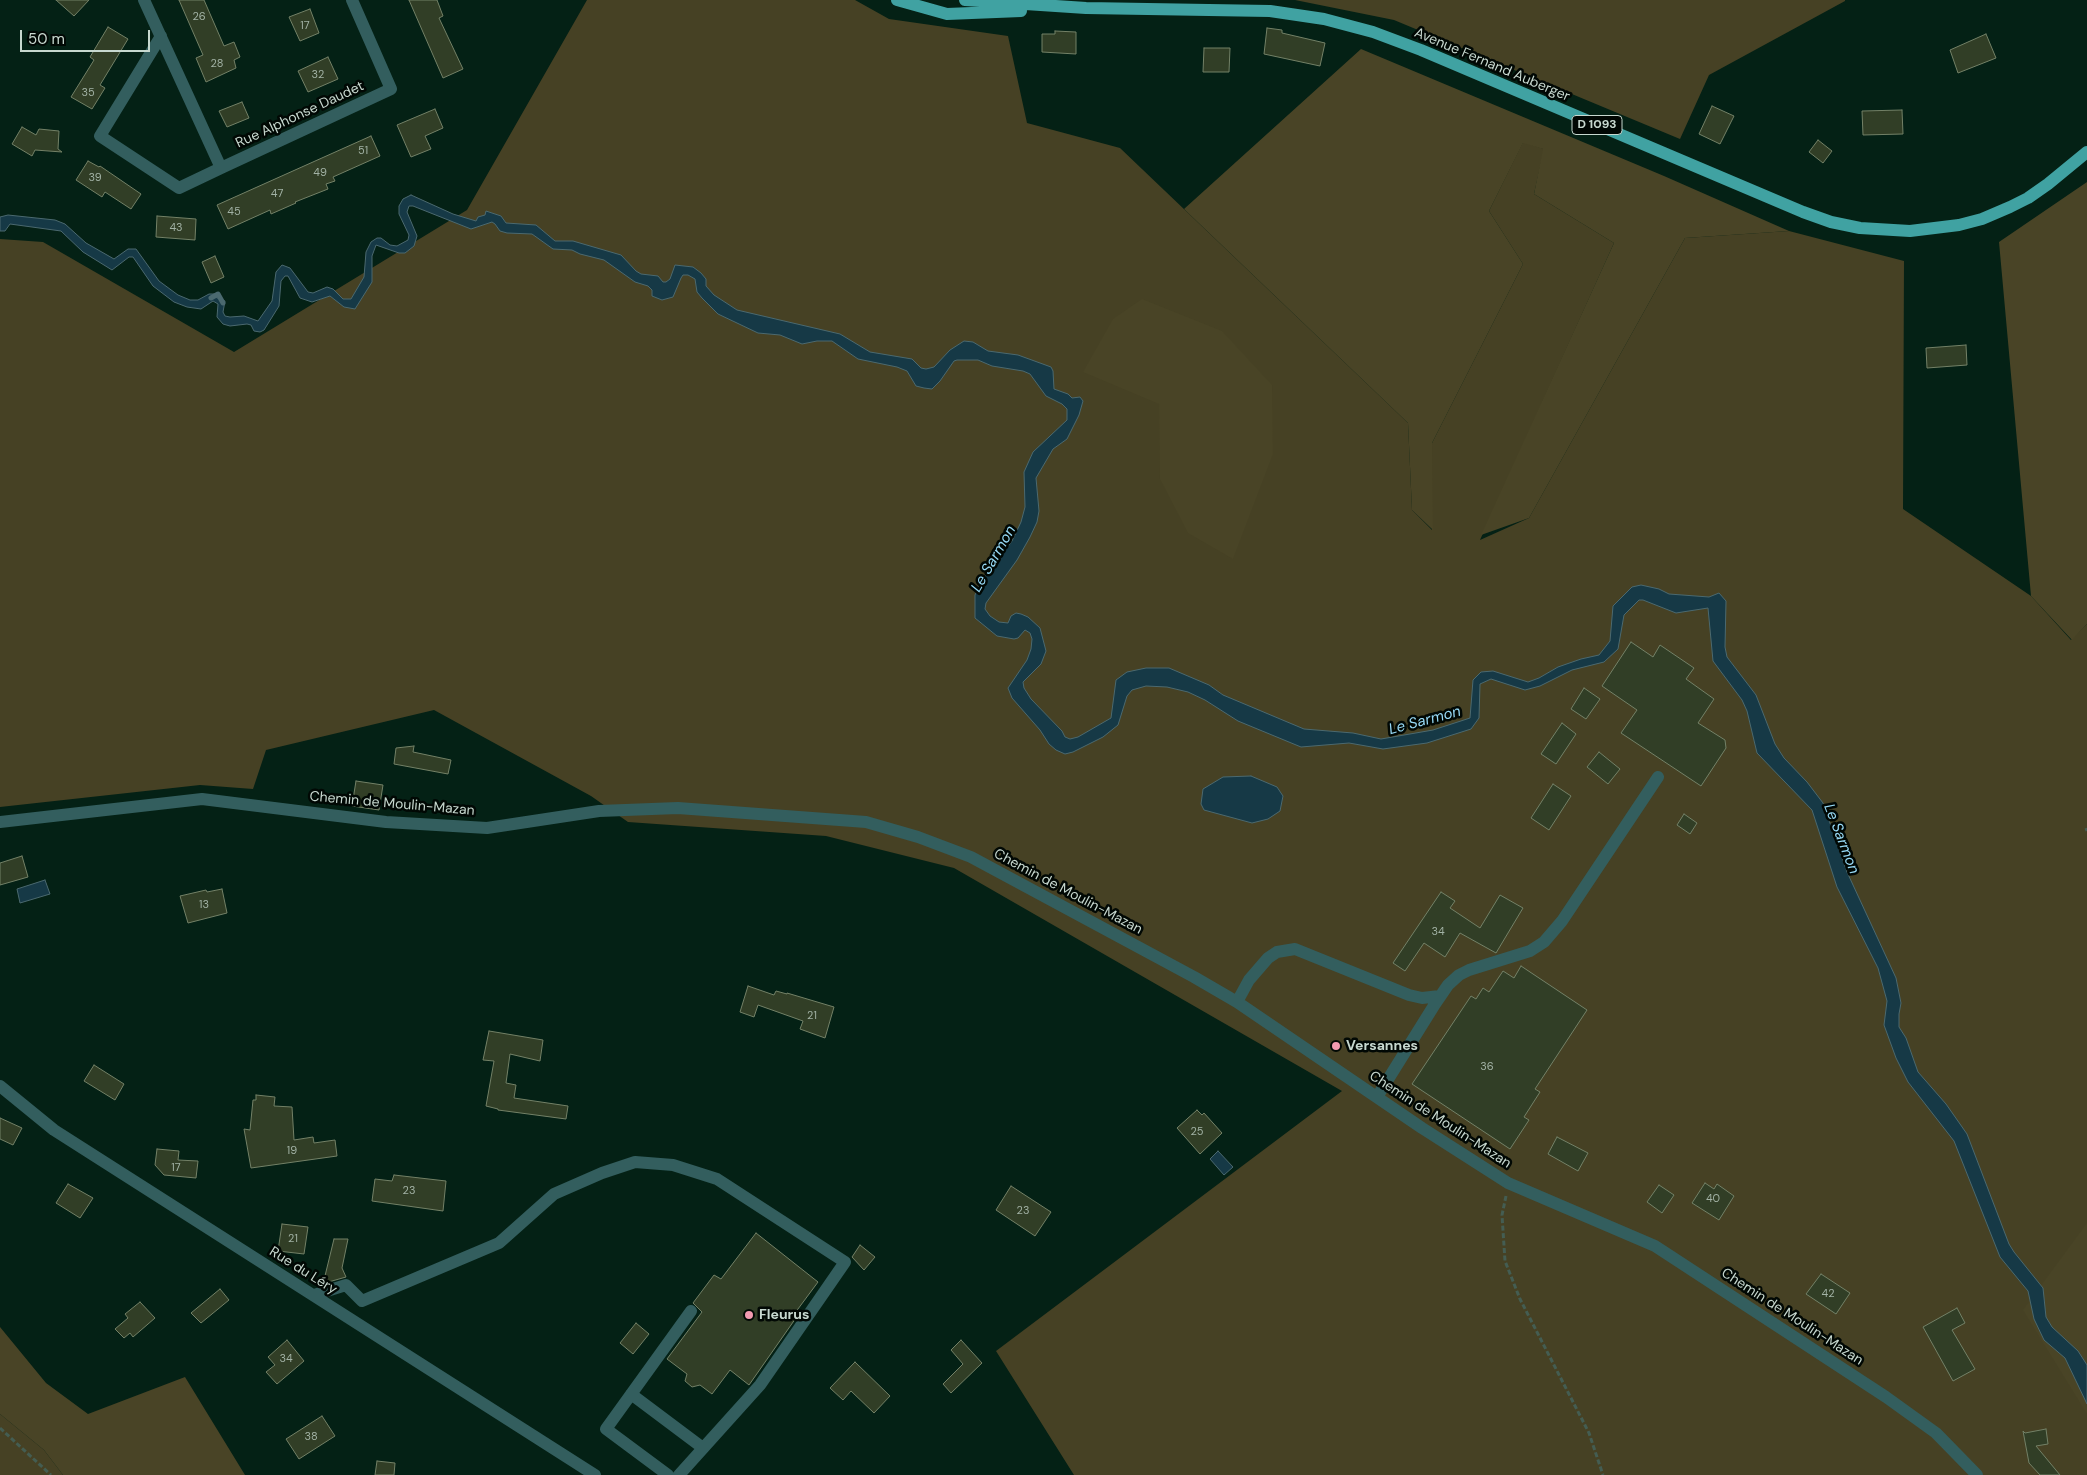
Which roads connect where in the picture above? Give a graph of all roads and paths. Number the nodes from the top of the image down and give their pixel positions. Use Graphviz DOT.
graph roads {
  1 [pos="144,0"];
  2 [pos="352,0"];
  3 [pos="897,0"];
  4 [pos="965,0"];
  5 [pos="1086,8"];
  6 [pos="161,36"];
  7 [pos="2087,152"];
  8 [pos="222,168"];
  9 [pos="1658,777"];
  10 [pos="0,822"];
  11 [pos="1440,996"];
  12 [pos="1238,1002"];
  13 [pos="0,1086"];
  14 [pos="1377,1097"];
  15 [pos="1508,1183"];
  16 [pos="314,1295"];
  17 [pos="691,1311"];
  18 [pos="631,1394"];
  19 [pos="0,1428"];
  20 [pos="703,1448"];
  21 [pos="51,1475"];
  22 [pos="595,1475"];
  23 [pos="668,1475"];
  24 [pos="679,1475"];
  25 [pos="1603,1475"];
  26 [pos="1977,1475"];
  1 -- 6 [label="street"];
  2 -- 8 [label="street, Rue Alphonse Daudet"];
  3 -- 5 [label="main road, Avenue Fernand Auberger / D 1093"];
  4 -- 5 [label="main road, Avenue Fernand Auberger / D 1093"];
  5 -- 7 [label="main road, Avenue Fernand Auberger / D 1093"];
  6 -- 8 [label="street"];
  6 -- 8 [label="street, Rue Alphonse Daudet"];
  9 -- 11 [label="street"];
  10 -- 12 [label="street, Chemin de Moulin-Mazan"];
  11 -- 12 [label="street"];
  11 -- 14 [label="street"];
  12 -- 14 [label="street, Chemin de Moulin-Mazan"];
  13 -- 16 [label="street, Rue du Léry"];
  14 -- 15 [label="street, Chemin de Moulin-Mazan"];
  15 -- 25 [label="path"];
  15 -- 26 [label="street, Chemin de Moulin-Mazan"];
  16 -- 20 [label="street"];
  16 -- 22 [label="street, Rue du Léry"];
  17 -- 18 [label="street"];
  18 -- 20 [label="street"];
  18 -- 23 [label="street"];
  19 -- 21 [label="path"];
  20 -- 24 [label="street"];
}
